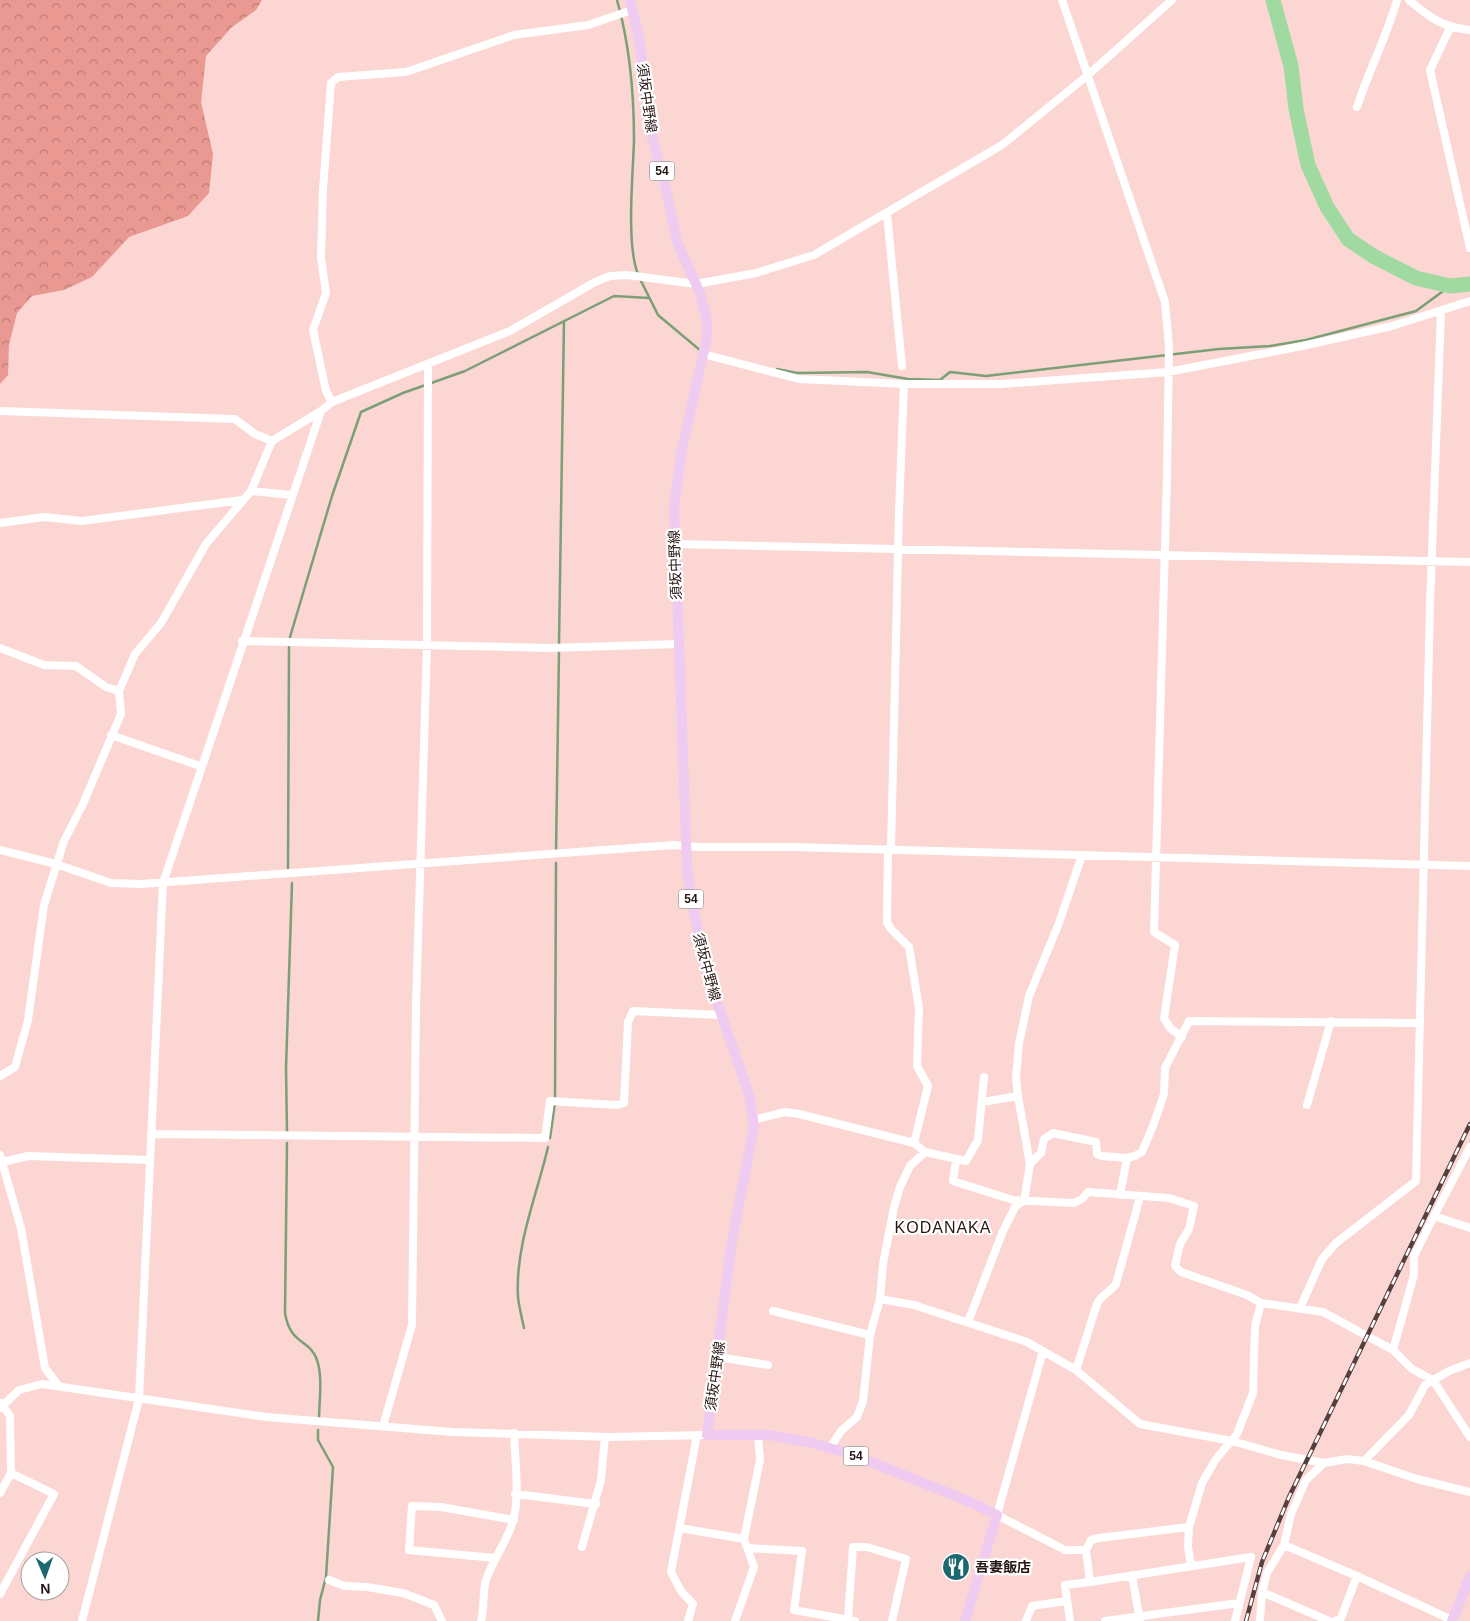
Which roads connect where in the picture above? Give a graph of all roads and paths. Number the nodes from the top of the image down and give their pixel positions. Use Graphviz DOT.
graph roads {
  1 [pos="1062,0"];
  2 [pos="1172,0"];
  3 [pos="1397,0"];
  4 [pos="1409,0"];
  5 [pos="630,7"];
  6 [pos="1450,28"];
  7 [pos="1470,30"];
  8 [pos="1088,75"];
  9 [pos="1357,107"];
  10 [pos="887,214"];
  11 [pos="1470,248"];
  12 [pos="696,284"];
  13 [pos="1470,301"];
  14 [pos="1441,311"];
  15 [pos="704,354"];
  16 [pos="428,364"];
  17 [pos="902,366"];
  18 [pos="1168,370"];
  19 [pos="904,384"];
  20 [pos="332,402"];
  21 [pos="0,411"];
  22 [pos="321,411"];
  23 [pos="272,440"];
  24 [pos="251,491"];
  25 [pos="292,495"];
  26 [pos="242,500"];
  27 [pos="0,523"];
  28 [pos="674,544"];
  29 [pos="898,548"];
  30 [pos="1165,555"];
  31 [pos="1432,561"];
  32 [pos="1470,562"];
  33 [pos="242,641"];
  34 [pos="678,644"];
  35 [pos="427,646"];
  36 [pos="0,648"];
  37 [pos="119,691"];
  38 [pos="111,735"];
  39 [pos="200,766"];
  40 [pos="686,846"];
  41 [pos="0,850"];
  42 [pos="889,850"];
  43 [pos="1082,855"];
  44 [pos="1156,857"];
  45 [pos="420,862"];
  46 [pos="56,864"];
  47 [pos="1426,865"];
  48 [pos="1470,866"];
  49 [pos="162,883"];
  50 [pos="720,1015"];
  51 [pos="1331,1021"];
  52 [pos="1419,1023"];
  53 [pos="1182,1037"];
  54 [pos="0,1076"];
  55 [pos="984,1077"];
  56 [pos="1018,1096"];
  57 [pos="983,1102"];
  58 [pos="1307,1105"];
  59 [pos="753,1120"];
  60 [pos="151,1134"];
  61 [pos="416,1138"];
  62 [pos="914,1143"];
  63 [pos="1470,1147"];
  64 [pos="926,1152"];
  65 [pos="1127,1158"];
  66 [pos="1,1159"];
  67 [pos="150,1160"];
  68 [pos="956,1161"];
  69 [pos="1030,1164"];
  70 [pos="1120,1195"];
  71 [pos="1140,1197"];
  72 [pos="1024,1200"];
  73 [pos="1434,1216"];
  74 [pos="1470,1228"];
  75 [pos="880,1299"];
  76 [pos="1261,1303"];
  77 [pos="1300,1308"];
  78 [pos="773,1311"];
  79 [pos="968,1322"];
  80 [pos="870,1335"];
  81 [pos="1393,1350"];
  82 [pos="1043,1351"];
  83 [pos="718,1357"];
  84 [pos="1470,1363"];
  85 [pos="768,1365"];
  86 [pos="1076,1370"];
  87 [pos="1433,1380"];
  88 [pos="58,1385"];
  89 [pos="139,1399"];
  90 [pos="1,1405"];
  91 [pos="383,1426"];
  92 [pos="514,1433"];
  93 [pos="702,1435"];
  94 [pos="758,1435"];
  95 [pos="604,1437"];
  96 [pos="1470,1437"];
  97 [pos="1232,1441"];
  98 [pos="830,1448"];
  99 [pos="1364,1461"];
  100 [pos="1324,1463"];
  101 [pos="11,1473"];
  102 [pos="1470,1492"];
  103 [pos="0,1493"];
  104 [pos="515,1494"];
  105 [pos="596,1504"];
  106 [pos="997,1515"];
  107 [pos="514,1520"];
  108 [pos="1189,1527"];
  109 [pos="680,1528"];
  110 [pos="744,1539"];
  111 [pos="1284,1545"];
  112 [pos="582,1548"];
  113 [pos="748,1548"];
  114 [pos="1086,1550"];
  115 [pos="495,1558"];
  116 [pos="1191,1565"];
  117 [pos="1132,1574"];
  118 [pos="1358,1576"];
  119 [pos="1470,1576"];
  120 [pos="329,1580"];
  121 [pos="1090,1582"];
  122 [pos="1262,1592"];
  123 [pos="0,1594"];
  124 [pos="1066,1601"];
  125 [pos="1239,1603"];
  126 [pos="1139,1619"];
  127 [pos="852,1620"];
  128 [pos="82,1621"];
  129 [pos="442,1621"];
  130 [pos="481,1621"];
  131 [pos="688,1621"];
  132 [pos="735,1621"];
  133 [pos="892,1621"];
  134 [pos="965,1621"];
  135 [pos="1026,1621"];
  136 [pos="1070,1621"];
  137 [pos="1104,1621"];
  138 [pos="1235,1621"];
  139 [pos="1260,1621"];
  140 [pos="1329,1621"];
  141 [pos="1335,1621"];
  142 [pos="1453,1621"];
  1 -- 8 [label="street"];
  2 -- 8 [label="street"];
  3 -- 9 [label="street"];
  4 -- 6 [label="street"];
  5 -- 12 [label="main road, 須坂中野線 / 54"];
  5 -- 20 [label="street"];
  6 -- 7 [label="street"];
  6 -- 11 [label="street"];
  8 -- 10 [label="street"];
  8 -- 18 [label="street"];
  10 -- 12 [label="street"];
  10 -- 17 [label="street"];
  12 -- 15 [label="main road, 須坂中野線 / 54"];
  12 -- 16 [label="street"];
  13 -- 14 [label="street"];
  14 -- 18 [label="street"];
  14 -- 31 [label="street"];
  15 -- 19 [label="street"];
  15 -- 28 [label="main road, 須坂中野線 / 54"];
  16 -- 20 [label="street"];
  16 -- 35 [label="street"];
  18 -- 19 [label="street"];
  18 -- 30 [label="street"];
  19 -- 29 [label="street"];
  20 -- 22 [label="street"];
  21 -- 23 [label="street"];
  22 -- 23 [label="street"];
  22 -- 25 [label="street"];
  23 -- 24 [label="street"];
  24 -- 25 [label="street"];
  24 -- 26 [label="street"];
  25 -- 33 [label="street"];
  26 -- 27 [label="street"];
  26 -- 37 [label="street"];
  28 -- 29 [label="street"];
  28 -- 34 [label="main road, 須坂中野線 / 54"];
  29 -- 30 [label="street"];
  29 -- 42 [label="street"];
  30 -- 31 [label="street"];
  30 -- 44 [label="street"];
  31 -- 32 [label="street"];
  31 -- 47 [label="street"];
  33 -- 35 [label="street"];
  33 -- 39 [label="street"];
  34 -- 35 [label="street"];
  34 -- 40 [label="main road, 須坂中野線 / 54"];
  35 -- 45 [label="street"];
  36 -- 37 [label="street"];
  37 -- 38 [label="street"];
  38 -- 39 [label="street"];
  38 -- 46 [label="street"];
  39 -- 49 [label="street"];
  40 -- 42 [label="street"];
  40 -- 45 [label="street"];
  40 -- 50 [label="main road, 須坂中野線 / 54"];
  41 -- 46 [label="street"];
  42 -- 43 [label="street"];
  42 -- 62 [label="street"];
  43 -- 44 [label="street"];
  43 -- 56 [label="street"];
  44 -- 47 [label="street"];
  44 -- 53 [label="street"];
  45 -- 49 [label="street"];
  45 -- 61 [label="street"];
  46 -- 49 [label="street"];
  46 -- 54 [label="street"];
  47 -- 48 [label="street"];
  47 -- 52 [label="street"];
  49 -- 60 [label="street"];
  50 -- 59 [label="main road, 須坂中野線 / 54"];
  50 -- 61 [label="street"];
  51 -- 52 [label="street"];
  51 -- 53 [label="street"];
  51 -- 58 [label="street"];
  52 -- 77 [label="street"];
  53 -- 65 [label="street"];
  55 -- 57 [label="street"];
  56 -- 57 [label="street"];
  56 -- 69 [label="street"];
  57 -- 68 [label="street"];
  59 -- 62 [label="street"];
  59 -- 83 [label="main road, 須坂中野線 / 54"];
  60 -- 61 [label="street"];
  60 -- 67 [label="street"];
  61 -- 91 [label="street"];
  62 -- 64 [label="street"];
  63 -- 73 [label="street"];
  64 -- 68 [label="street"];
  64 -- 75 [label="street"];
  65 -- 69 [label="street"];
  65 -- 70 [label="street"];
  66 -- 67 [label="street"];
  66 -- 88 [label="street"];
  67 -- 89 [label="street"];
  68 -- 72 [label="street"];
  69 -- 72 [label="street"];
  70 -- 71 [label="street"];
  70 -- 72 [label="street"];
  71 -- 76 [label="street"];
  71 -- 86 [label="street"];
  72 -- 79 [label="street"];
  73 -- 74 [label="street"];
  73 -- 81 [label="street"];
  75 -- 79 [label="street"];
  75 -- 80 [label="street"];
  76 -- 77 [label="street"];
  76 -- 97 [label="street"];
  77 -- 81 [label="street"];
  78 -- 80 [label="street"];
  79 -- 82 [label="street"];
  80 -- 98 [label="street"];
  81 -- 87 [label="street"];
  82 -- 86 [label="street"];
  82 -- 106 [label="street"];
  83 -- 85 [label="street"];
  83 -- 93 [label="main road, 須坂中野線 / 54"];
  84 -- 87 [label="street"];
  86 -- 97 [label="street"];
  87 -- 96 [label="street"];
  87 -- 99 [label="street"];
  88 -- 89 [label="street"];
  88 -- 90 [label="street"];
  89 -- 91 [label="street"];
  89 -- 128 [label="street"];
  90 -- 101 [label="street"];
  91 -- 92 [label="street"];
  92 -- 95 [label="street"];
  92 -- 104 [label="street"];
  93 -- 94 [label="main road, 54"];
  93 -- 95 [label="street"];
  93 -- 109 [label="street"];
  94 -- 98 [label="main road, 54"];
  94 -- 110 [label="street"];
  95 -- 105 [label="street"];
  97 -- 100 [label="street"];
  97 -- 108 [label="street"];
  98 -- 106 [label="main road, 54"];
  99 -- 100 [label="street"];
  99 -- 102 [label="street"];
  100 -- 111 [label="street"];
  101 -- 103 [label="street"];
  101 -- 123 [label="street"];
  104 -- 105 [label="street"];
  104 -- 107 [label="street"];
  105 -- 112 [label="street"];
  106 -- 114 [label="street"];
  106 -- 134 [label="main road"];
  107 -- 115 [label="street"];
  107 -- 115 [label="street"];
  108 -- 114 [label="street"];
  108 -- 116 [label="street"];
  109 -- 110 [label="street"];
  109 -- 131 [label="street"];
  110 -- 113 [label="street"];
  111 -- 118 [label="street"];
  111 -- 122 [label="street"];
  113 -- 127 [label="street"];
  113 -- 132 [label="street"];
  114 -- 121 [label="street"];
  115 -- 130 [label="street"];
  116 -- 117 [label="street"];
  116 -- 125 [label="street"];
  117 -- 121 [label="street"];
  117 -- 126 [label="street"];
  118 -- 141 [label="street"];
  118 -- 142 [label="street"];
  119 -- 142 [label="main road"];
  120 -- 129 [label="street"];
  121 -- 124 [label="street"];
  122 -- 139 [label="street"];
  122 -- 140 [label="street"];
  124 -- 135 [label="street"];
  124 -- 136 [label="street"];
  125 -- 126 [label="street"];
  125 -- 138 [label="street"];
  126 -- 137 [label="street"];
  127 -- 133 [label="street"];
}
